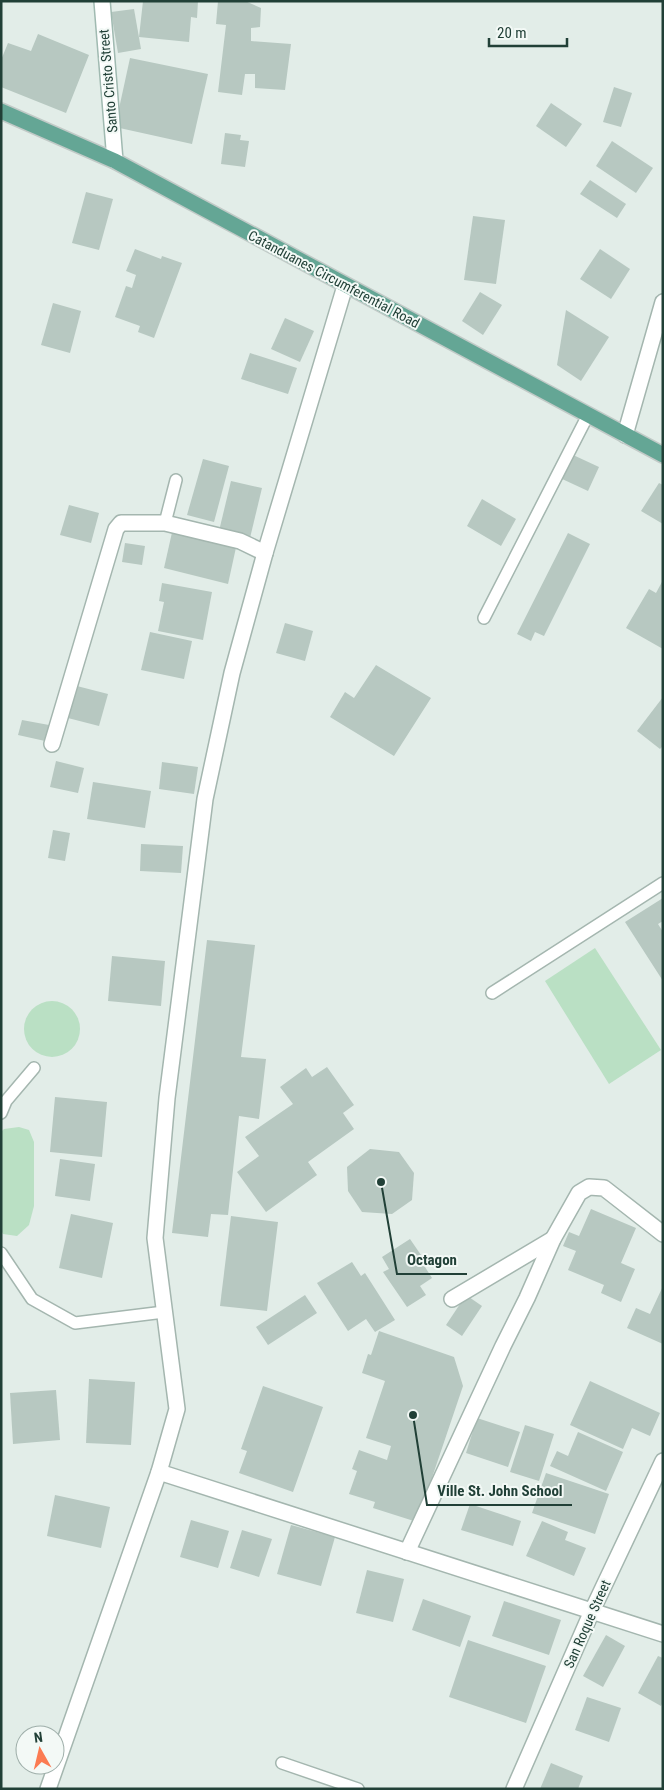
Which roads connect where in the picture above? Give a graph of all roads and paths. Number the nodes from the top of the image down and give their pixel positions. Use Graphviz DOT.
graph roads {
  1 [pos="102,1"];
  2 [pos="1,111"];
  3 [pos="114,161"];
  4 [pos="345,286"];
  5 [pos="663,302"];
  6 [pos="588,415"];
  7 [pos="625,435"];
  8 [pos="663,455"];
  9 [pos="176,480"];
  10 [pos="165,523"];
  11 [pos="265,553"];
  12 [pos="484,618"];
  13 [pos="52,744"];
  14 [pos="663,883"];
  15 [pos="492,993"];
  16 [pos="34,1068"];
  17 [pos="1,1113"];
  18 [pos="663,1234"];
  19 [pos="553,1239"];
  20 [pos="1,1252"];
  21 [pos="452,1299"];
  22 [pos="164,1312"];
  23 [pos="663,1460"];
  24 [pos="160,1472"];
  25 [pos="407,1552"];
  26 [pos="592,1612"];
  27 [pos="663,1634"];
  28 [pos="282,1762"];
  29 [pos="48,1789"];
  30 [pos="358,1789"];
  31 [pos="514,1789"];
  1 -- 3 [label="street, Santo Cristo Street"];
  2 -- 3 [label="main road, Catanduanes Circumferential Road"];
  3 -- 4 [label="main road, Catanduanes Circumferential Road"];
  4 -- 6 [label="main road, Catanduanes Circumferential Road"];
  4 -- 11 [label="street"];
  5 -- 7 [label="street"];
  6 -- 7 [label="main road, Catanduanes Circumferential Road"];
  6 -- 12 [label="lane"];
  7 -- 8 [label="main road, Catanduanes Circumferential Road"];
  9 -- 10 [label="lane"];
  10 -- 11 [label="street"];
  10 -- 13 [label="street"];
  11 -- 22 [label="street"];
  14 -- 15 [label="lane"];
  16 -- 17 [label="lane"];
  18 -- 19 [label="street"];
  19 -- 21 [label="street"];
  19 -- 25 [label="street"];
  20 -- 22 [label="lane"];
  22 -- 24 [label="street"];
  23 -- 26 [label="street, San Roque Street"];
  24 -- 25 [label="street"];
  24 -- 29 [label="street"];
  25 -- 26 [label="street"];
  26 -- 27 [label="street"];
  26 -- 31 [label="street, San Roque Street"];
  28 -- 30 [label="lane"];
}
